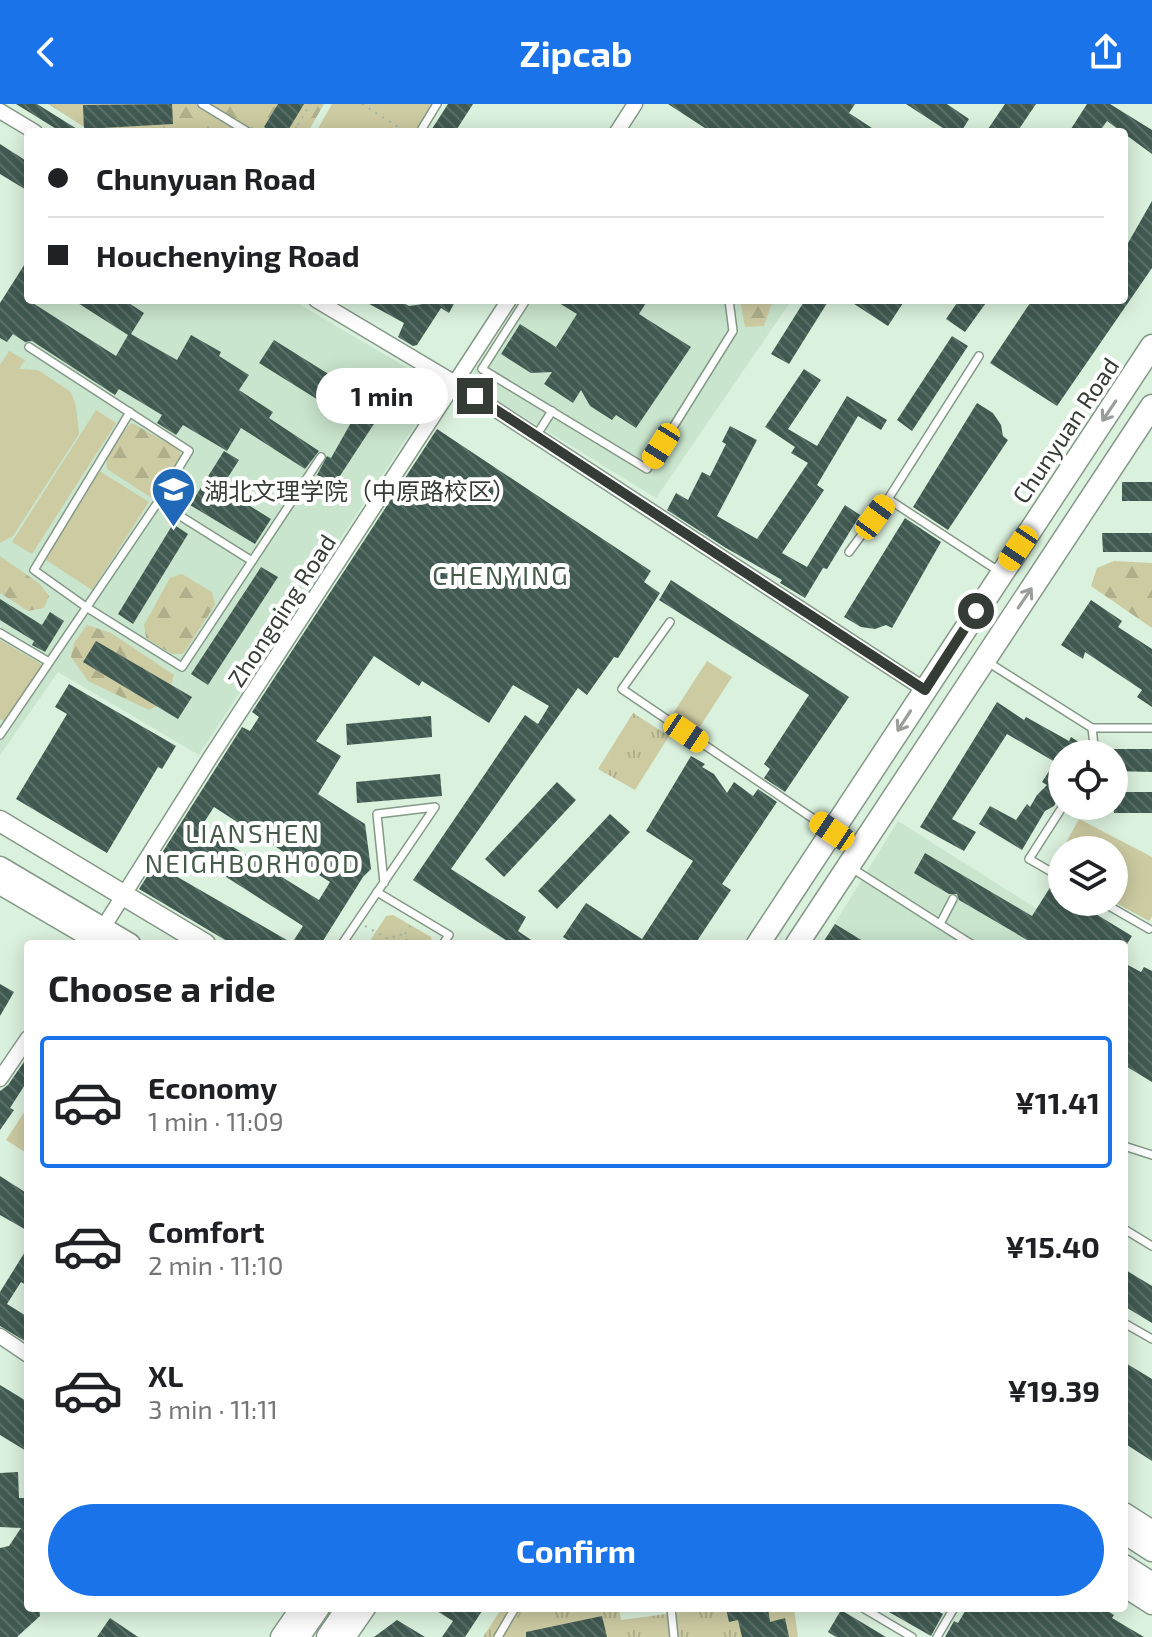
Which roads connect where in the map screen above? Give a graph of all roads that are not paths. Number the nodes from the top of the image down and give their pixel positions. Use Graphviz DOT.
graph roads {
  1 [pos="202,104"];
  2 [pos="437,104"];
  3 [pos="635,104"];
  4 [pos="0,111"];
  5 [pos="28,128"];
  6 [pos="241,128"];
  7 [pos="422,128"];
  8 [pos="620,128"];
  9 [pos="323,304"];
  10 [pos="506,304"];
  11 [pos="523,304"];
  12 [pos="730,304"];
  13 [pos="1152,346"];
  14 [pos="29,347"];
  15 [pos="979,356"];
  16 [pos="455,383"];
  17 [pos="1152,406"];
  18 [pos="552,411"];
  19 [pos="130,412"];
  20 [pos="536,436"];
  21 [pos="321,457"];
  22 [pos="888,499"];
  23 [pos="158,502"];
  24 [pos="849,552"];
  25 [pos="252,561"];
  26 [pos="1002,573"];
  27 [pos="86,607"];
  28 [pos="670,622"];
  29 [pos="0,633"];
  30 [pos="984,660"];
  31 [pos="49,662"];
  32 [pos="925,690"];
  33 [pos="3,725"];
  34 [pos="1092,728"];
  35 [pos="1152,728"];
  36 [pos="0,735"];
  37 [pos="1093,740"];
  38 [pos="1054,820"];
  39 [pos="0,821"];
  40 [pos="832,831"];
  41 [pos="0,836"];
  42 [pos="848,866"];
  43 [pos="0,867"];
  44 [pos="1048,870"];
  45 [pos="384,883"];
  46 [pos="0,884"];
  47 [pos="377,892"];
  48 [pos="121,899"];
  49 [pos="953,899"];
  50 [pos="1126,916"];
  51 [pos="940,924"];
  52 [pos="1149,929"];
  53 [pos="98,939"];
  54 [pos="175,940"];
  55 [pos="198,940"];
  56 [pos="345,940"];
  57 [pos="446,940"];
  58 [pos="761,940"];
  59 [pos="800,940"];
  60 [pos="965,940"];
  61 [pos="24,1044"];
  62 [pos="0,1079"];
  63 [pos="1128,1147"];
  64 [pos="1152,1155"];
  65 [pos="1128,1231"];
  66 [pos="1152,1246"];
  67 [pos="1128,1325"];
  68 [pos="0,1336"];
  69 [pos="1152,1339"];
  70 [pos="24,1352"];
  71 [pos="1128,1516"];
  72 [pos="1152,1531"];
  73 [pos="1128,1536"];
  74 [pos="1152,1551"];
  75 [pos="1128,1568"];
  76 [pos="1152,1583"];
  77 [pos="1128,1589"];
  78 [pos="1152,1604"];
  79 [pos="298,1612"];
  80 [pos="315,1612"];
  81 [pos="345,1612"];
  82 [pos="362,1612"];
  83 [pos="513,1612"];
  84 [pos="671,1612"];
  85 [pos="870,1612"];
  86 [pos="952,1612"];
  87 [pos="281,1637"];
  88 [pos="298,1637"];
  89 [pos="328,1637"];
  90 [pos="345,1637"];
  91 [pos="498,1637"];
  92 [pos="674,1637"];
  93 [pos="912,1637"];
  94 [pos="937,1637"];
  1 -- 6 [label="lane"];
  2 -- 7 [label="lane"];
  3 -- 8 [label="street"];
  4 -- 5 [label="street"];
  9 -- 16 [label="street"];
  10 -- 16 [label="street, Zhongqing Road"];
  11 -- 18 [label="lane"];
  12 -- 18 [label="lane"];
  13 -- 26 [label="main road, Chunyuan Road, one-way"];
  14 -- 19 [label="lane"];
  15 -- 22 [label="lane"];
  16 -- 20 [label="street"];
  16 -- 48 [label="street, Zhongqing Road"];
  30 -- 17 [label="main road, one-way"];
  18 -- 20 [label="lane"];
  19 -- 23 [label="lane"];
  19 -- 27 [label="lane"];
  20 -- 32 [label="street"];
  21 -- 25 [label="lane"];
  22 -- 24 [label="lane"];
  22 -- 26 [label="lane"];
  23 -- 25 [label="lane"];
  23 -- 27 [label="lane"];
  25 -- 27 [label="lane"];
  26 -- 32 [label="main road, Chunyuan Road"];
  27 -- 31 [label="lane"];
  28 -- 40 [label="lane"];
  29 -- 31 [label="lane"];
  30 -- 34 [label="lane"];
  30 -- 42 [label="main road"];
  31 -- 33 [label="lane"];
  32 -- 40 [label="main road, Chunyuan Road, one-way"];
  33 -- 36 [label="lane"];
  34 -- 35 [label="lane"];
  34 -- 37 [label="lane"];
  38 -- 44 [label="lane"];
  39 -- 48 [label="street"];
  40 -- 58 [label="main road, Chunyuan Road"];
  41 -- 48 [label="street"];
  42 -- 51 [label="lane"];
  42 -- 59 [label="main road"];
  43 -- 53 [label="street"];
  45 -- 45 [label="lane"];
  45 -- 47 [label="lane"];
  46 -- 53 [label="street"];
  47 -- 56 [label="lane"];
  47 -- 57 [label="lane"];
  48 -- 53 [label="street, Zhongqing Road"];
  48 -- 54 [label="street"];
  48 -- 55 [label="street"];
  49 -- 51 [label="lane"];
  50 -- 52 [label="lane"];
  51 -- 60 [label="lane"];
  61 -- 62 [label="street"];
  63 -- 64 [label="lane"];
  65 -- 66 [label="lane"];
  67 -- 69 [label="lane"];
  68 -- 70 [label="street"];
  71 -- 72 [label="street"];
  73 -- 74 [label="street"];
  75 -- 76 [label="street"];
  77 -- 78 [label="street"];
  79 -- 87 [label="street"];
  80 -- 88 [label="main road"];
  81 -- 89 [label="main road"];
  82 -- 90 [label="street"];
  83 -- 91 [label="lane"];
  84 -- 92 [label="lane"];
  85 -- 93 [label="lane"];
  86 -- 94 [label="lane"];
}
